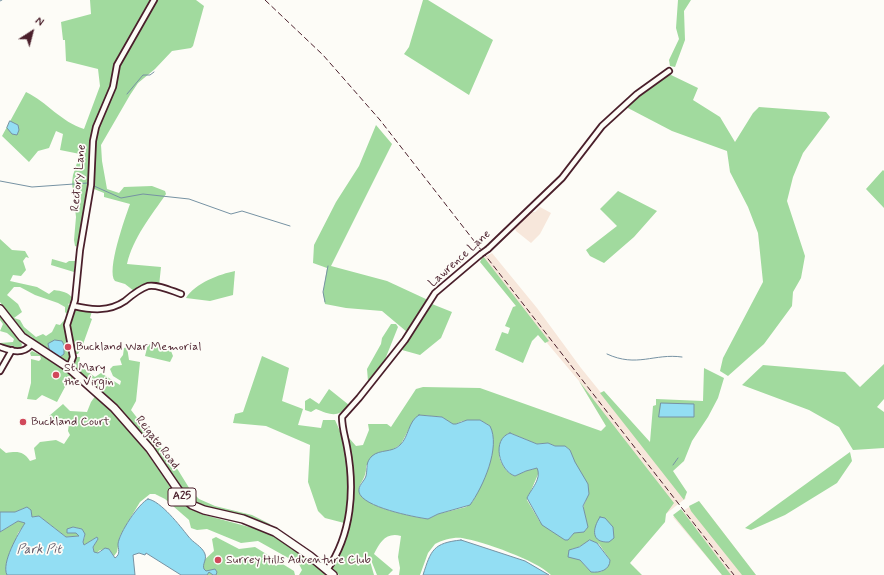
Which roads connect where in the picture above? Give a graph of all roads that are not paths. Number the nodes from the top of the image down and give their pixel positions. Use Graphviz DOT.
graph roads {
  1 [pos="154,0"];
  2 [pos="669,71"];
  3 [pos="181,294"];
  4 [pos="74,306"];
  5 [pos="0,309"];
  6 [pos="31,345"];
  7 [pos="0,347"];
  8 [pos="12,350"];
  9 [pos="69,368"];
  10 [pos="0,371"];
  11 [pos="327,570"];
  12 [pos="333,575"];
  1 -- 4 [label="street, Rectory Lane"];
  2 -- 11 [label="street, Lawrence Lane, bridge"];
  3 -- 4 [label="street"];
  4 -- 9 [label="street, Rectory Lane"];
  5 -- 6 [label="main road, Reigate Road / A25"];
  6 -- 8 [label="street"];
  6 -- 9 [label="main road, Reigate Road / A25"];
  7 -- 8 [label="street"];
  8 -- 10 [label="street"];
  9 -- 11 [label="main road, Reigate Road / A25"];
  11 -- 12 [label="main road, Reigate Road / A25"];
}
